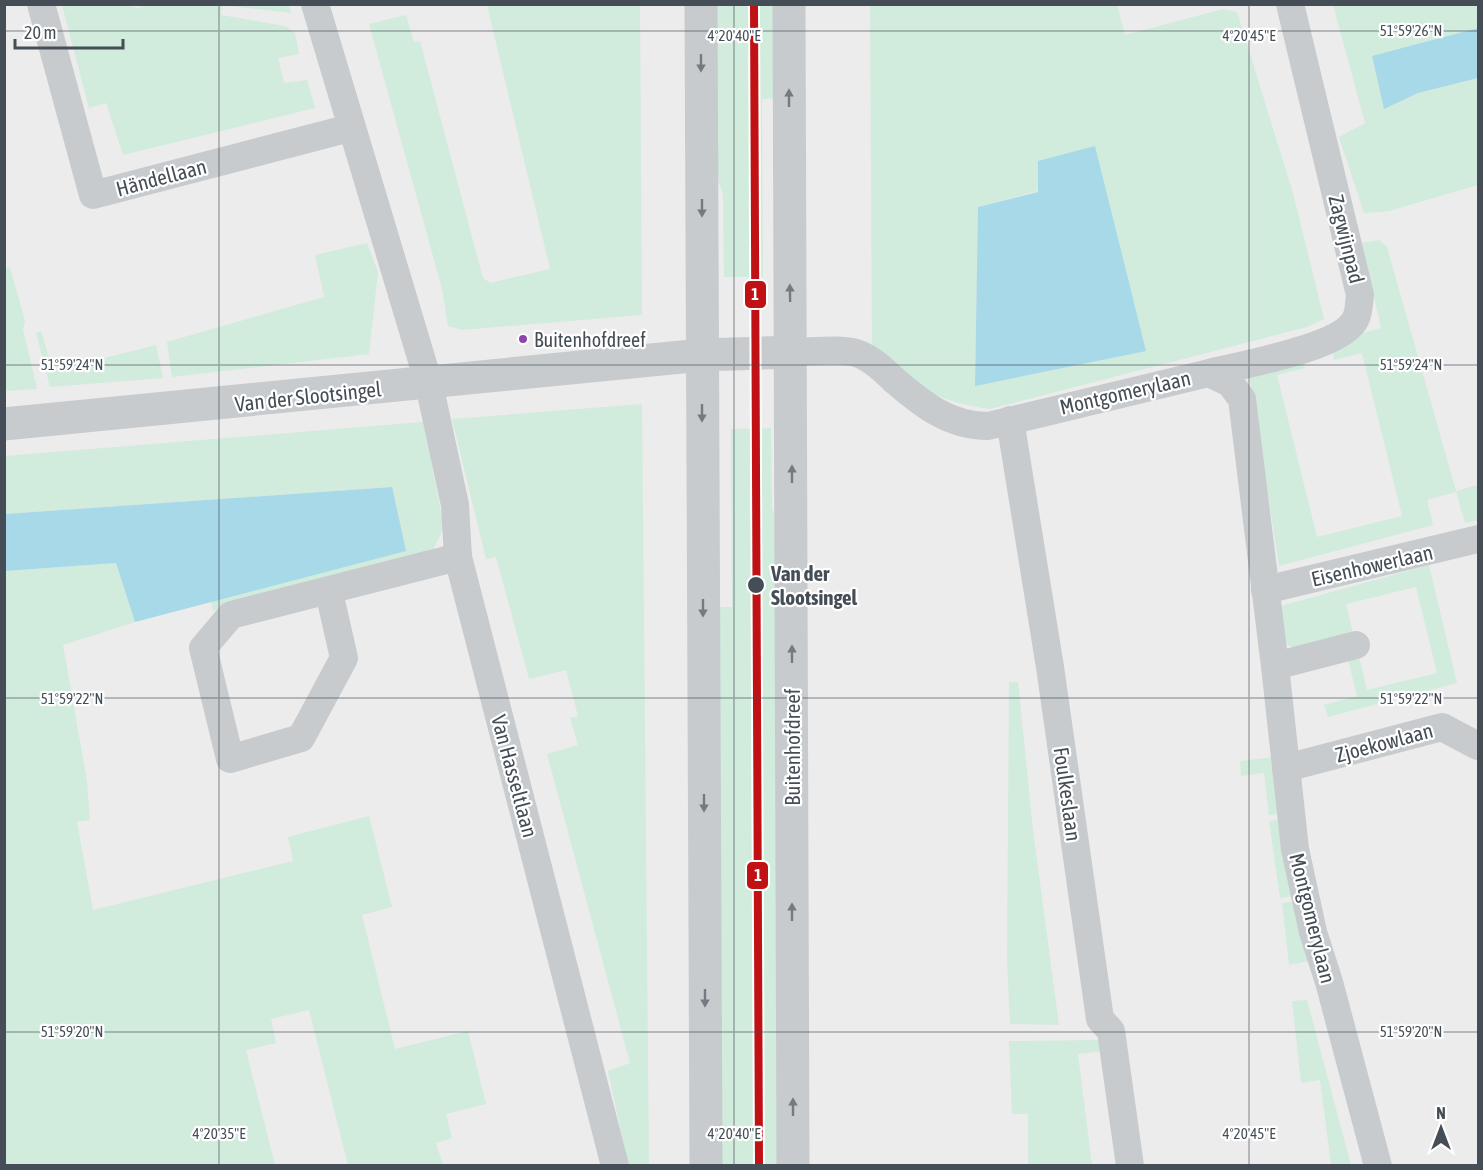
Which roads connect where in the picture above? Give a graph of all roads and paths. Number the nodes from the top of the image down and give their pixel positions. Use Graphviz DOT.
graph roads {
  1 [pos="41,4"];
  2 [pos="315,4"];
  3 [pos="701,4"];
  4 [pos="789,4"];
  5 [pos="1290,4"];
  6 [pos="350,128"];
  7 [pos="791,352"];
  8 [pos="702,355"];
  9 [pos="1209,373"];
  10 [pos="429,384"];
  11 [pos="1010,420"];
  12 [pos="4,424"];
  13 [pos="1479,539"];
  14 [pos="458,557"];
  15 [pos="1265,590"];
  16 [pos="329,592"];
  17 [pos="1356,645"];
  18 [pos="1275,666"];
  19 [pos="1479,746"];
  20 [pos="1286,768"];
  21 [pos="615,1166"];
  22 [pos="706,1166"];
  23 [pos="793,1166"];
  24 [pos="1130,1166"];
  25 [pos="1378,1166"];
  1 -- 6 [label="street, Händellaan"];
  2 -- 6 [label="street"];
  3 -- 8 [label="street, one-way"];
  7 -- 4 [label="street, Buitenhofdreef, one-way"];
  5 -- 9 [label="street, Zagwijnpad"];
  6 -- 10 [label="street"];
  7 -- 8 [label="street, Van der Slootsingel"];
  7 -- 11 [label="street, Montgomerylaan"];
  23 -- 7 [label="street, Buitenhofdreef, one-way"];
  8 -- 10 [label="street, Van der Slootsingel"];
  8 -- 22 [label="street, one-way"];
  9 -- 11 [label="street, Montgomerylaan"];
  9 -- 15 [label="street, Montgomerylaan"];
  10 -- 12 [label="street, Van der Slootsingel"];
  10 -- 14 [label="street, Van Hasseltlaan"];
  11 -- 24 [label="street, Foulkeslaan"];
  13 -- 15 [label="street, Eisenhowerlaan"];
  14 -- 16 [label="street"];
  14 -- 21 [label="street, Van Hasseltlaan"];
  15 -- 18 [label="street, Montgomerylaan"];
  16 -- 16 [label="street"];
  17 -- 18 [label="street"];
  18 -- 20 [label="street, Montgomerylaan"];
  19 -- 20 [label="street, Zjoekowlaan"];
  20 -- 25 [label="street, Montgomerylaan"];
}
